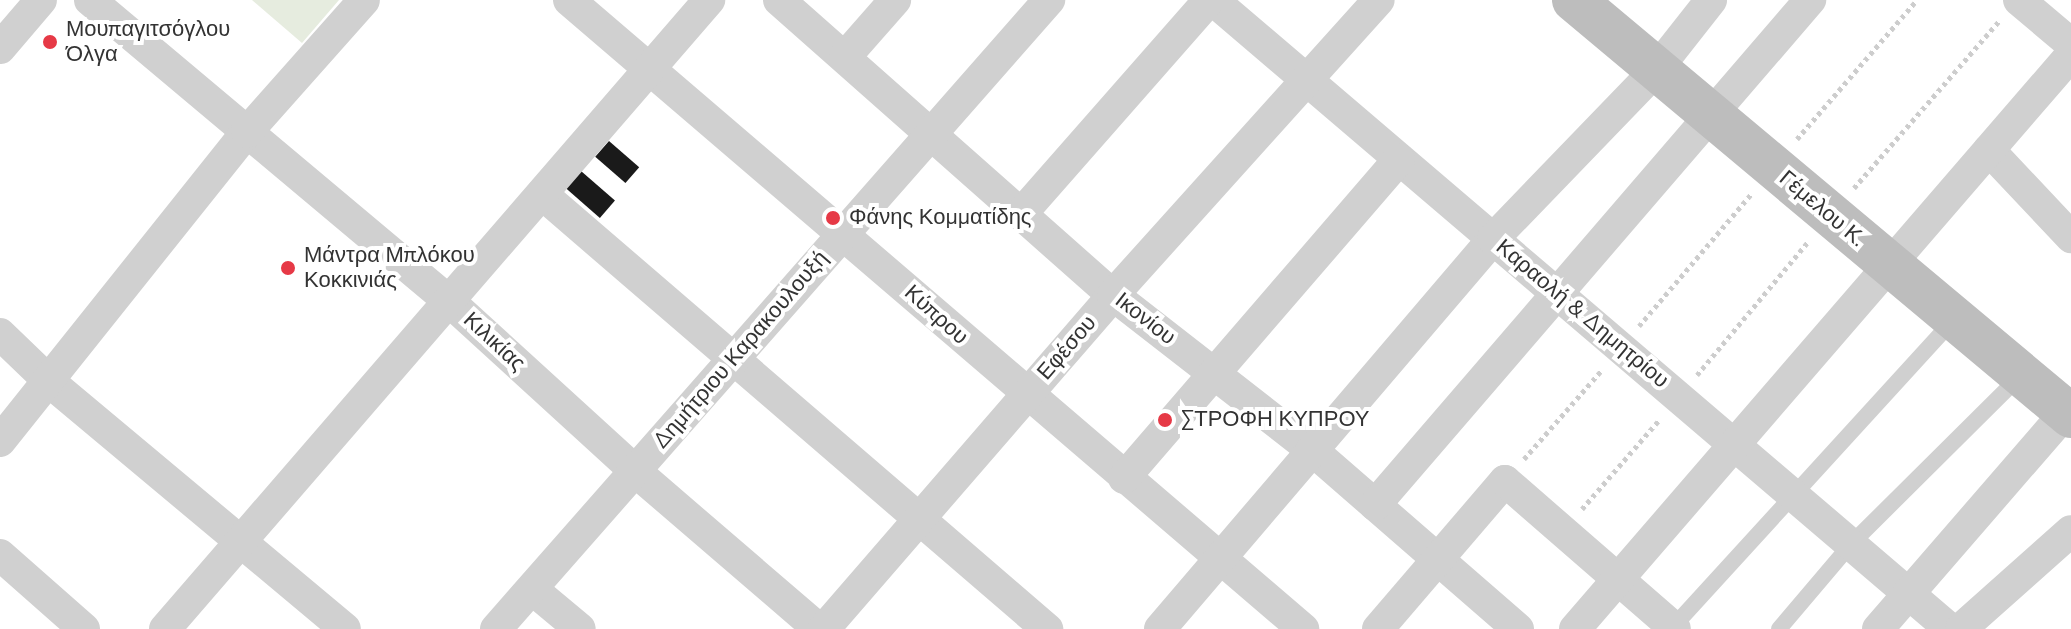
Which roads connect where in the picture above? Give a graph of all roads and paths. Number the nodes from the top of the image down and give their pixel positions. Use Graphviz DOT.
graph roads {
  1 [pos="41,0"];
  2 [pos="90,0"];
  3 [pos="364,0"];
  4 [pos="569,0"];
  5 [pos="709,0"];
  6 [pos="779,0"];
  7 [pos="895,0"];
  8 [pos="1049,0"];
  9 [pos="1211,0"];
  10 [pos="1379,0"];
  11 [pos="1574,0"];
  12 [pos="1711,0"];
  13 [pos="1810,0"];
  14 [pos="1917,0"];
  15 [pos="2013,6"];
  16 [pos="2071,44"];
  17 [pos="0,48"];
  18 [pos="2071,55"];
  19 [pos="845,57"];
  20 [pos="650,69"];
  21 [pos="1656,70"];
  22 [pos="1305,79"];
  23 [pos="1711,116"];
  24 [pos="247,132"];
  25 [pos="933,132"];
  26 [pos="1989,150"];
  27 [pos="1399,159"];
  28 [pos="1773,168"];
  29 [pos="542,194"];
  30 [pos="1022,213"];
  31 [pos="1830,216"];
  32 [pos="845,233"];
  33 [pos="2071,237"];
  34 [pos="1493,239"];
  35 [pos="1893,267"];
  36 [pos="1557,294"];
  37 [pos="1113,295"];
  38 [pos="449,301"];
  39 [pos="1954,319"];
  40 [pos="0,334"];
  41 [pos="1620,348"];
  42 [pos="734,359"];
  43 [pos="1214,374"];
  44 [pos="2021,375"];
  45 [pos="51,383"];
  46 [pos="1026,396"];
  47 [pos="1679,397"];
  48 [pos="2069,411"];
  49 [pos="0,441"];
  50 [pos="1736,446"];
  51 [pos="1312,450"];
  52 [pos="635,471"];
  53 [pos="1124,478"];
  54 [pos="1505,481"];
  55 [pos="1792,494"];
  56 [pos="1375,505"];
  57 [pos="919,519"];
  58 [pos="1563,531"];
  59 [pos="2071,531"];
  60 [pos="242,540"];
  61 [pos="1851,544"];
  62 [pos="0,555"];
  63 [pos="1221,558"];
  64 [pos="1438,559"];
  65 [pos="1619,579"];
  66 [pos="532,589"];
  67 [pos="1909,594"];
  68 [pos="1674,628"];
  69 [pos="84,629"];
  70 [pos="165,629"];
  71 [pos="345,629"];
  72 [pos="496,629"];
  73 [pos="580,629"];
  74 [pos="822,629"];
  75 [pos="1047,629"];
  76 [pos="1160,629"];
  77 [pos="1303,629"];
  78 [pos="1378,629"];
  79 [pos="1518,629"];
  80 [pos="1575,629"];
  81 [pos="1779,629"];
  82 [pos="1878,629"];
  83 [pos="1950,629"];
  84 [pos="1961,629"];
  1 -- 17 [label="street"];
  2 -- 24 [label="street, Κιλικίας"];
  3 -- 24 [label="street"];
  4 -- 20 [label="street, Κύπρου"];
  5 -- 20 [label="street"];
  6 -- 19 [label="street, Ικονίου"];
  7 -- 19 [label="street"];
  8 -- 25 [label="street, Δημήτριου Καρακουλουξή"];
  9 -- 22 [label="street, Καραολή & Δημητρίου"];
  9 -- 30 [label="street"];
  10 -- 22 [label="street, Εφέσου"];
  11 -- 21 [label="main road, Γέμελου Κ."];
  12 -- 21 [label="street"];
  13 -- 23 [label="street"];
  14 -- 28 [label="path"];
  15 -- 16 [label="street"];
  15 -- 31 [label="path"];
  18 -- 26 [label="street"];
  19 -- 25 [label="street, Ικονίου"];
  20 -- 29 [label="street"];
  20 -- 32 [label="street, Κύπρου"];
  21 -- 23 [label="main road, Γέμελου Κ."];
  21 -- 34 [label="street"];
  22 -- 27 [label="street, Καραολή & Δημητρίου"];
  22 -- 37 [label="street, Εφέσου"];
  23 -- 28 [label="main road, Γέμελου Κ."];
  23 -- 36 [label="street"];
  24 -- 38 [label="street, Κιλικίας"];
  24 -- 45 [label="street"];
  25 -- 30 [label="street, Ικονίου"];
  25 -- 32 [label="street, Δημήτριου Καρακουλουξή"];
  26 -- 33 [label="street"];
  26 -- 35 [label="street"];
  27 -- 34 [label="street, Καραολή & Δημητρίου"];
  27 -- 43 [label="street"];
  28 -- 31 [label="main road, Γέμελου Κ."];
  28 -- 41 [label="path"];
  29 -- 38 [label="street"];
  29 -- 42 [label="street"];
  30 -- 37 [label="street, Ικονίου"];
  31 -- 35 [label="main road, Γέμελου Κ."];
  31 -- 47 [label="path"];
  32 -- 42 [label="street, Δημήτριου Καρακουλουξή"];
  32 -- 46 [label="street, Κύπρου"];
  34 -- 36 [label="street, Καραολή & Δημητρίου"];
  34 -- 51 [label="street"];
  35 -- 39 [label="main road, Γέμελου Κ."];
  35 -- 50 [label="street"];
  36 -- 41 [label="street, Καραολή & Δημητρίου"];
  36 -- 56 [label="street"];
  37 -- 43 [label="street, Ικονίου"];
  37 -- 46 [label="street, Εφέσου"];
  38 -- 52 [label="street, Κιλικίας"];
  38 -- 60 [label="street"];
  39 -- 44 [label="main road, Γέμελου Κ."];
  39 -- 55 [label="lane"];
  40 -- 45 [label="street"];
  41 -- 47 [label="street, Καραολή & Δημητρίου"];
  41 -- 54 [label="path"];
  42 -- 52 [label="street, Δημήτριου Καρακουλουξή"];
  42 -- 57 [label="street"];
  43 -- 51 [label="street, Ικονίου"];
  43 -- 53 [label="street"];
  44 -- 48 [label="main road, Γέμελου Κ."];
  44 -- 61 [label="lane"];
  45 -- 49 [label="street"];
  45 -- 60 [label="street"];
  46 -- 53 [label="street, Κύπρου"];
  46 -- 57 [label="street, Εφέσου"];
  47 -- 50 [label="street, Καραολή & Δημητρίου"];
  47 -- 58 [label="path"];
  48 -- 67 [label="street"];
  50 -- 55 [label="street, Καραολή & Δημητρίου"];
  50 -- 65 [label="street"];
  51 -- 56 [label="street, Ικονίου"];
  51 -- 63 [label="street"];
  52 -- 66 [label="street, Δημήτριου Καρακουλουξή"];
  52 -- 74 [label="street, Κιλικίας"];
  53 -- 63 [label="street, Κύπρου"];
  54 -- 58 [label="street"];
  54 -- 64 [label="street"];
  55 -- 61 [label="street, Καραολή & Δημητρίου"];
  55 -- 68 [label="lane"];
  56 -- 64 [label="street, Ικονίου"];
  57 -- 74 [label="street, Εφέσου"];
  57 -- 75 [label="street"];
  58 -- 65 [label="street"];
  59 -- 84 [label="street"];
  60 -- 70 [label="street"];
  60 -- 71 [label="street"];
  61 -- 67 [label="street, Καραολή & Δημητρίου"];
  61 -- 81 [label="lane"];
  62 -- 69 [label="street"];
  63 -- 76 [label="street"];
  63 -- 77 [label="street, Κύπρου"];
  64 -- 78 [label="street"];
  64 -- 79 [label="street, Ικονίου"];
  65 -- 68 [label="street"];
  65 -- 80 [label="street"];
  66 -- 72 [label="street, Δημήτριου Καρακουλουξή"];
  66 -- 73 [label="street"];
  67 -- 82 [label="street"];
  67 -- 83 [label="street, Καραολή & Δημητρίου"];
}
